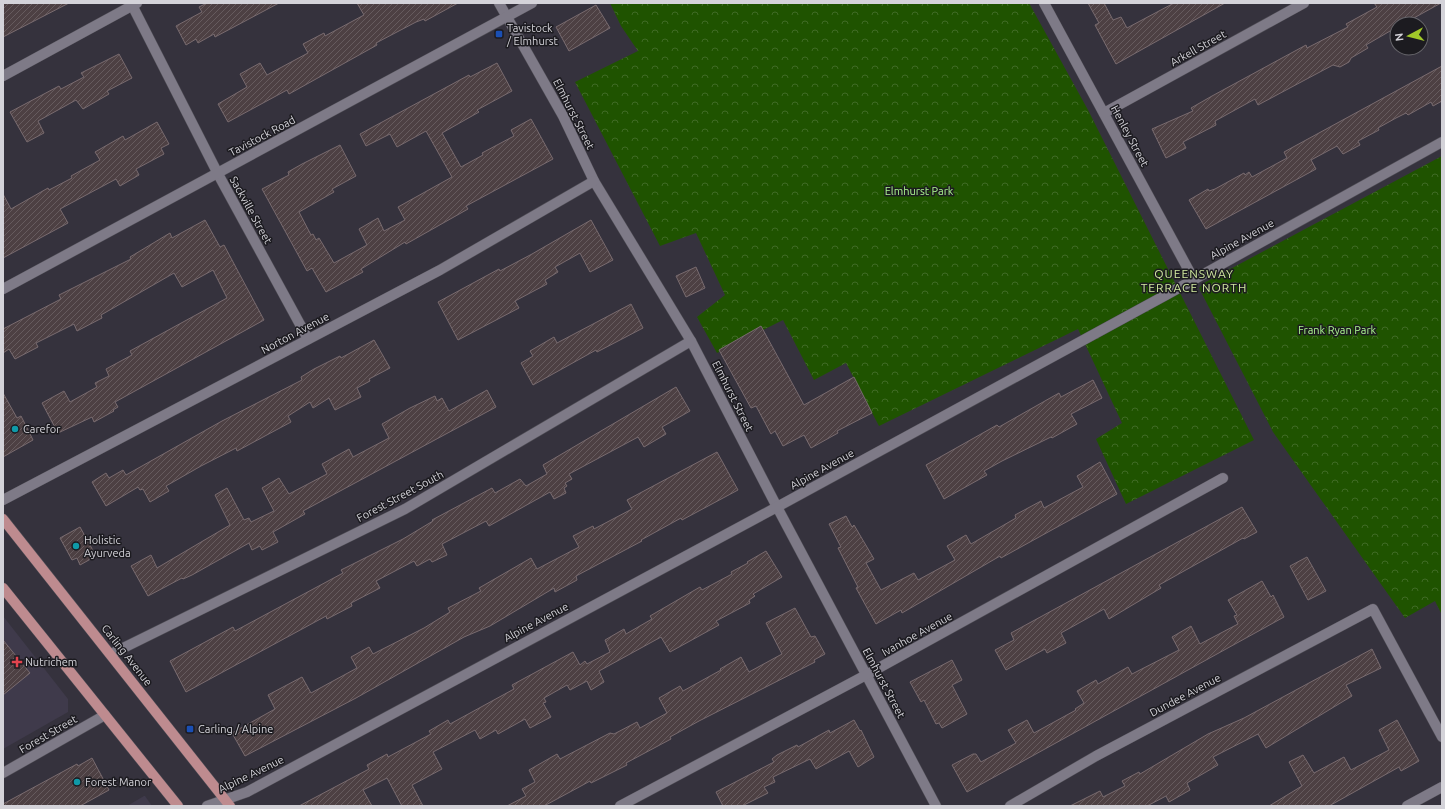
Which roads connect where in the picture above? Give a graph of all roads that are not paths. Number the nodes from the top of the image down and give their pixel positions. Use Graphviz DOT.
graph roads {
  1 [pos="499,3"];
  2 [pos="532,3"];
  3 [pos="1044,3"];
  4 [pos="1304,3"];
  5 [pos="135,4"];
  6 [pos="506,17"];
  7 [pos="3,76"];
  8 [pos="1104,113"];
  9 [pos="1442,142"];
  10 [pos="218,174"];
  11 [pos="594,181"];
  12 [pos="1194,280"];
  13 [pos="3,289"];
  14 [pos="308,339"];
  15 [pos="691,341"];
  16 [pos="1223,478"];
  17 [pos="3,500"];
  18 [pos="776,507"];
  19 [pos="3,519"];
  20 [pos="3,588"];
  21 [pos="111,654"];
  22 [pos="866,675"];
  23 [pos="105,714"];
  24 [pos="1442,738"];
  25 [pos="3,773"];
  26 [pos="1442,787"];
  27 [pos="228,803"];
  28 [pos="178,806"];
  29 [pos="207,806"];
  30 [pos="620,806"];
  31 [pos="936,806"];
  32 [pos="1010,806"];
  33 [pos="1407,806"];
  1 -- 6 [label="street, Elmhurst Street"];
  2 -- 6 [label="street, Tavistock Road"];
  3 -- 8 [label="street, Henley Street"];
  4 -- 8 [label="street, Arkell Street"];
  5 -- 7 [label="street"];
  5 -- 10 [label="street, Sackville Street"];
  6 -- 10 [label="street, Tavistock Road"];
  6 -- 11 [label="street, Elmhurst Street"];
  8 -- 12 [label="street, Henley Street"];
  9 -- 12 [label="street, Alpine Avenue"];
  10 -- 13 [label="street, Tavistock Road"];
  10 -- 14 [label="street, Sackville Street"];
  11 -- 14 [label="street, Norton Avenue"];
  11 -- 15 [label="street, Elmhurst Street"];
  12 -- 18 [label="street, Alpine Avenue"];
  14 -- 17 [label="street, Norton Avenue"];
  15 -- 18 [label="street, Elmhurst Street"];
  15 -- 21 [label="street, Forest Street South"];
  16 -- 22 [label="street, Ivanhoe Avenue"];
  18 -- 22 [label="street, Elmhurst Street"];
  18 -- 27 [label="street, Alpine Avenue"];
  19 -- 21 [label="main road, Carling Avenue"];
  20 -- 23 [label="main road"];
  21 -- 27 [label="main road, Carling Avenue"];
  22 -- 30 [label="street, Ivanhoe Avenue"];
  22 -- 31 [label="street, Elmhurst Street"];
  23 -- 25 [label="street, Forest Street"];
  23 -- 28 [label="main road"];
  24 -- 32 [label="street, Dundee Avenue"];
  26 -- 33 [label="street"];
  27 -- 29 [label="street, Alpine Avenue"];
}
